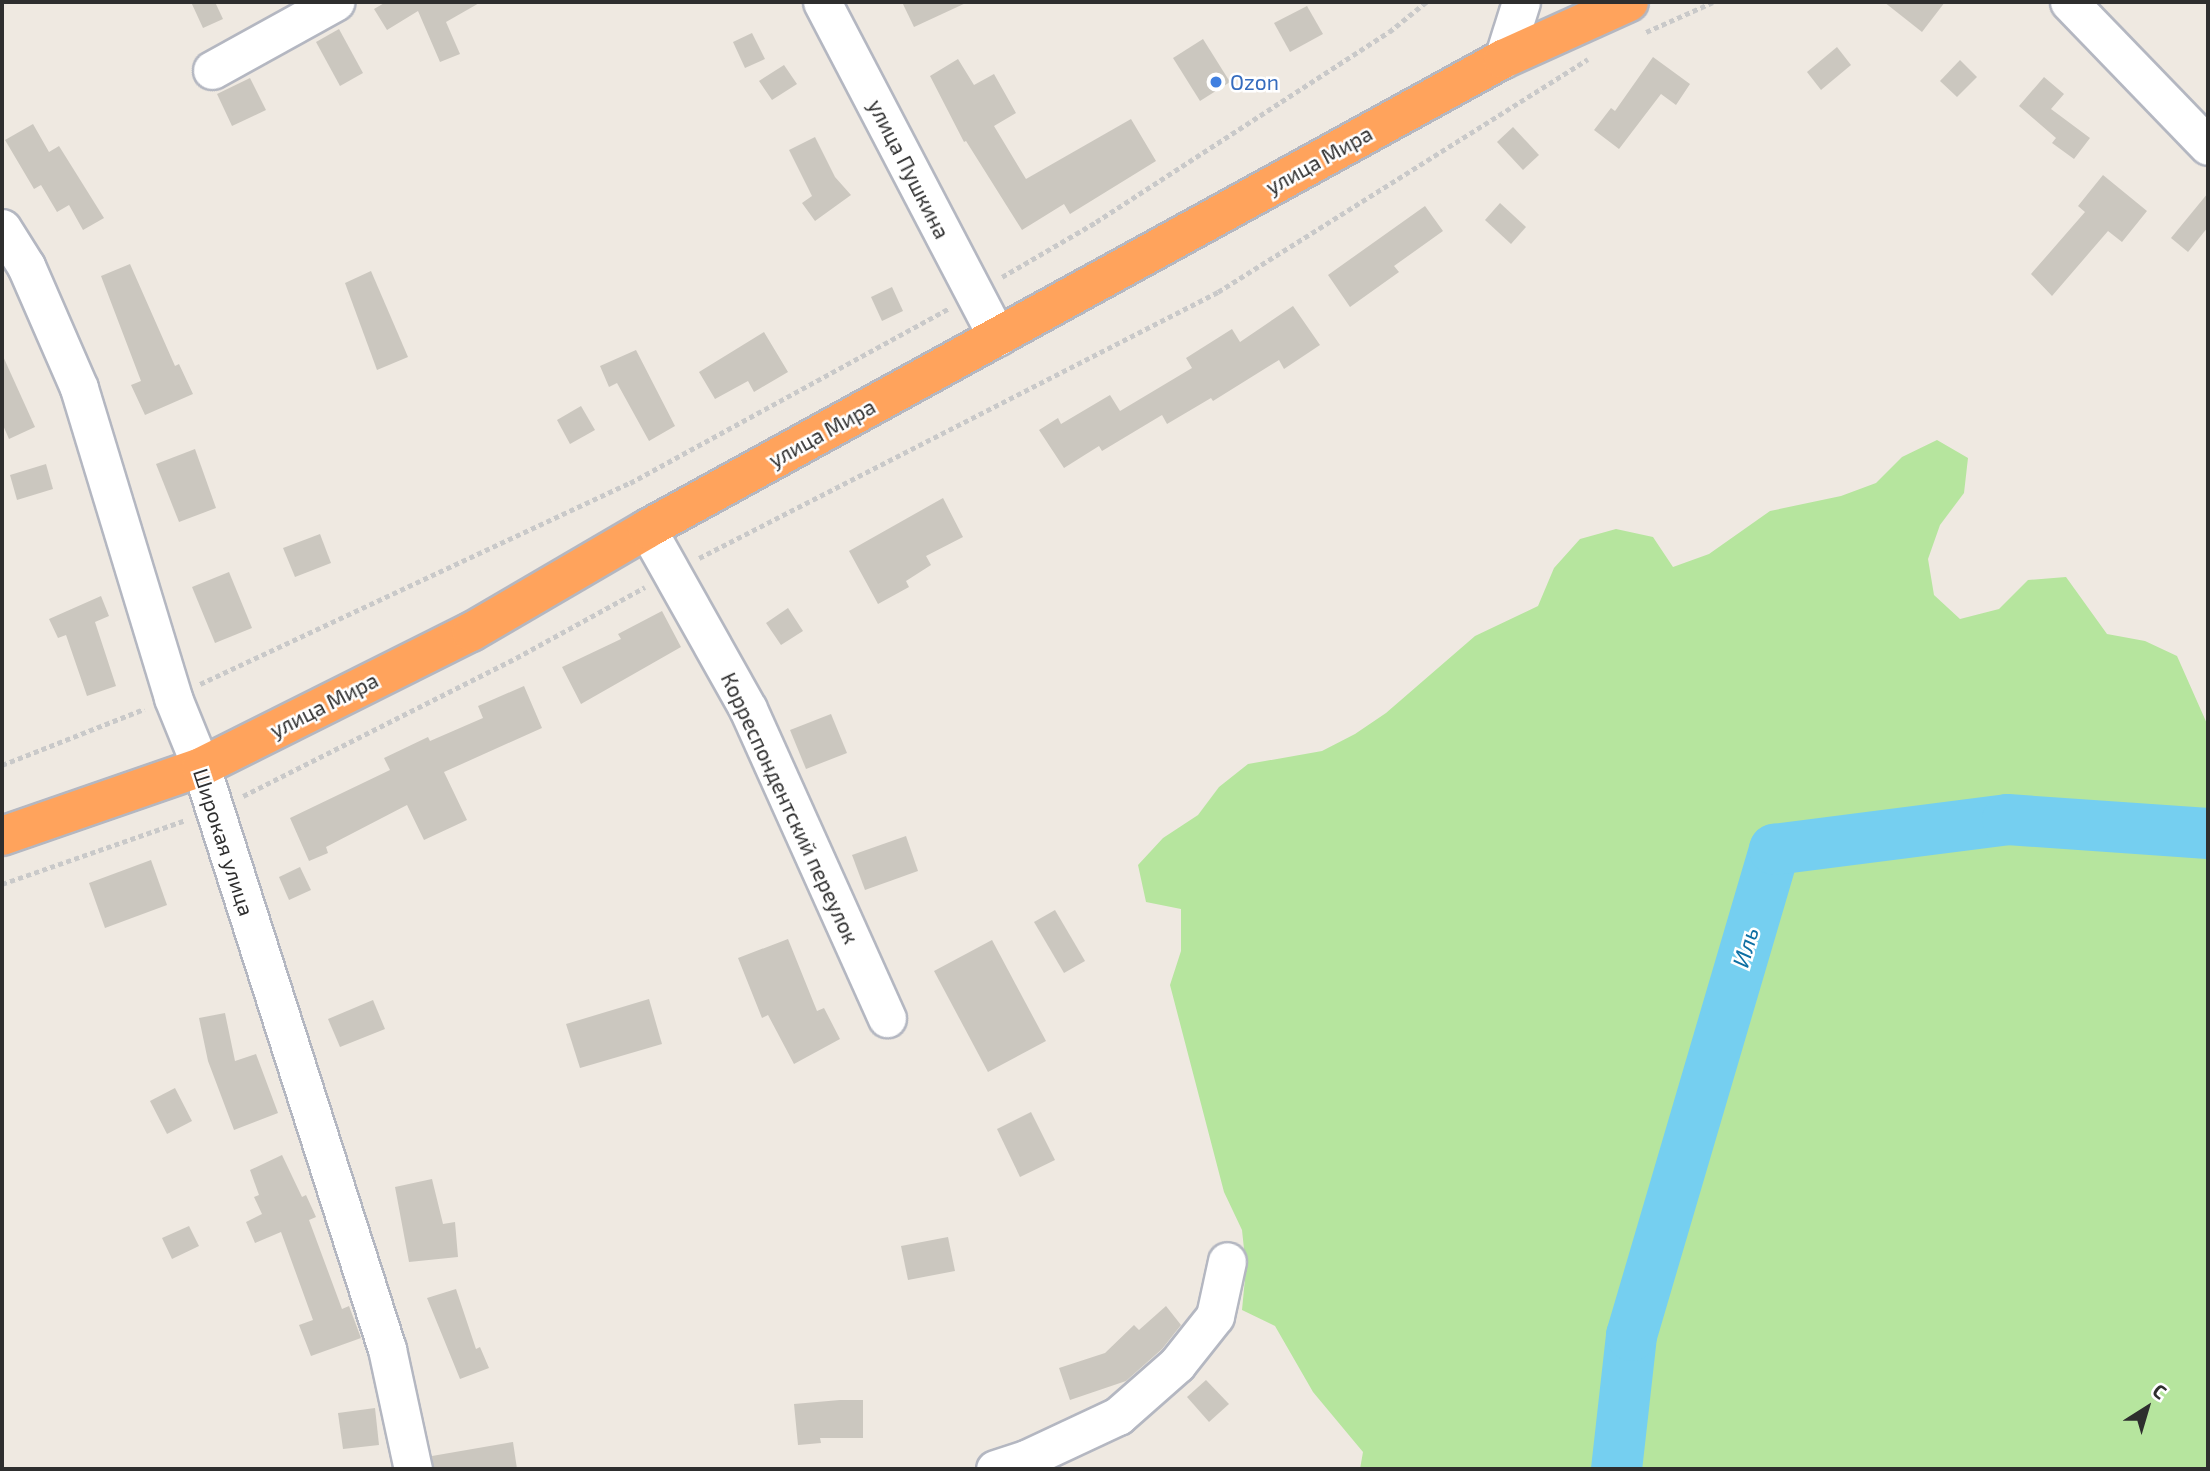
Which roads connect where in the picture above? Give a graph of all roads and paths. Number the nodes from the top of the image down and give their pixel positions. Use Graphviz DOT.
graph roads {
  1 [pos="335,2"];
  2 [pos="822,2"];
  3 [pos="1426,2"];
  4 [pos="1521,2"];
  5 [pos="1713,2"];
  6 [pos="2069,2"];
  7 [pos="1634,19"];
  8 [pos="1591,57"];
  9 [pos="1503,59"];
  10 [pos="212,70"];
  11 [pos="2208,146"];
  12 [pos="2,229"];
  13 [pos="974,294"];
  14 [pos="997,337"];
  15 [pos="647,529"];
  16 [pos="671,572"];
  17 [pos="173,698"];
  18 [pos="2,765"];
  19 [pos="201,767"];
  20 [pos="214,810"];
  21 [pos="2,836"];
  22 [pos="2,884"];
  23 [pos="887,1017"];
  24 [pos="1227,1261"];
  25 [pos="413,1469"];
  26 [pos="995,1469"];
  1 -- 10 [label="street"];
  2 -- 13 [label="street, улица Пушкина"];
  3 -- 13 [label="path"];
  4 -- 9 [label="street"];
  5 -- 7 [label="path"];
  6 -- 11 [label="street"];
  7 -- 9 [label="highway, улица Мира"];
  8 -- 16 [label="path"];
  9 -- 14 [label="highway, улица Мира"];
  12 -- 17 [label="street, Широкая улица"];
  13 -- 14 [label="street, улица Пушкина"];
  13 -- 17 [label="path"];
  14 -- 15 [label="highway, улица Мира"];
  15 -- 16 [label="street, Корреспондентский переулок"];
  15 -- 19 [label="highway, улица Мира"];
  16 -- 20 [label="path"];
  16 -- 23 [label="street, Корреспондентский переулок"];
  17 -- 18 [label="path"];
  17 -- 19 [label="street, Широкая улица"];
  19 -- 20 [label="street, Широкая улица"];
  19 -- 21 [label="highway, улица Мира"];
  20 -- 22 [label="path"];
  20 -- 25 [label="street, Широкая улица"];
  24 -- 26 [label="street"];
}
